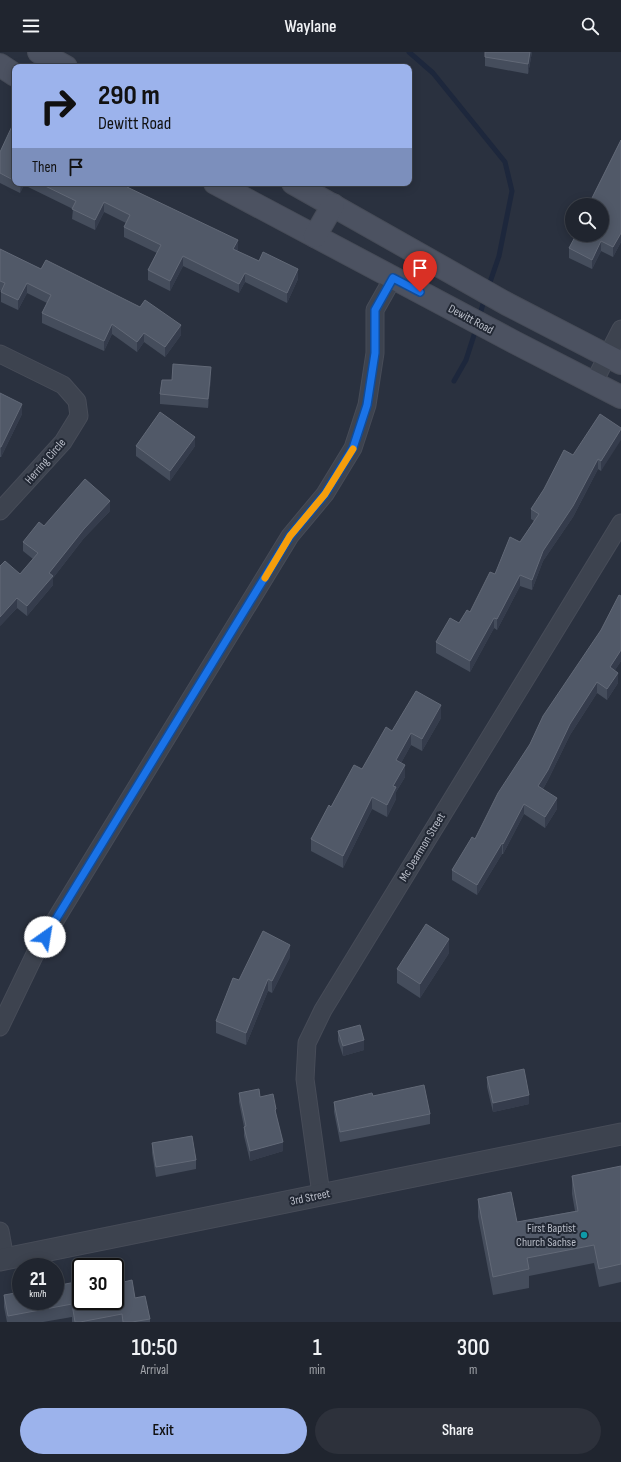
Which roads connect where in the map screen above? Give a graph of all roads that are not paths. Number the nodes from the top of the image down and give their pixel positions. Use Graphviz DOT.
graph roads {
  1 [pos="39,52"];
  2 [pos="61,64"];
  3 [pos="0,65"];
  4 [pos="12,73"];
  5 [pos="221,186"];
  6 [pos="298,186"];
  7 [pos="333,205"];
  8 [pos="315,236"];
  9 [pos="410,248"];
  10 [pos="393,278"];
  11 [pos="621,329"];
  12 [pos="0,354"];
  13 [pos="614,360"];
  14 [pos="593,384"];
  15 [pos="621,397"];
  16 [pos="0,511"];
  17 [pos="621,523"];
  18 [pos="0,1027"];
  19 [pos="621,1134"];
  20 [pos="321,1194"];
  21 [pos="0,1231"];
  22 [pos="3,1259"];
  1 -- 2 [label="main road"];
  3 -- 4 [label="main road"];
  5 -- 8 [label="main road, Dewitt Road"];
  6 -- 7 [label="main road"];
  7 -- 8 [label="main road"];
  7 -- 9 [label="main road"];
  8 -- 10 [label="main road, Dewitt Road"];
  9 -- 10 [label="main road"];
  9 -- 13 [label="main road"];
  10 -- 14 [label="main road, Dewitt Road"];
  10 -- 18 [label="street"];
  11 -- 13 [label="street"];
  12 -- 16 [label="street, Herring Circle"];
  13 -- 14 [label="street"];
  14 -- 15 [label="main road, Dewitt Road"];
  17 -- 20 [label="street, Mc Dearmon Street"];
  19 -- 20 [label="street, 3rd Street"];
  20 -- 22 [label="street, 3rd Street"];
  21 -- 22 [label="street"];
}
